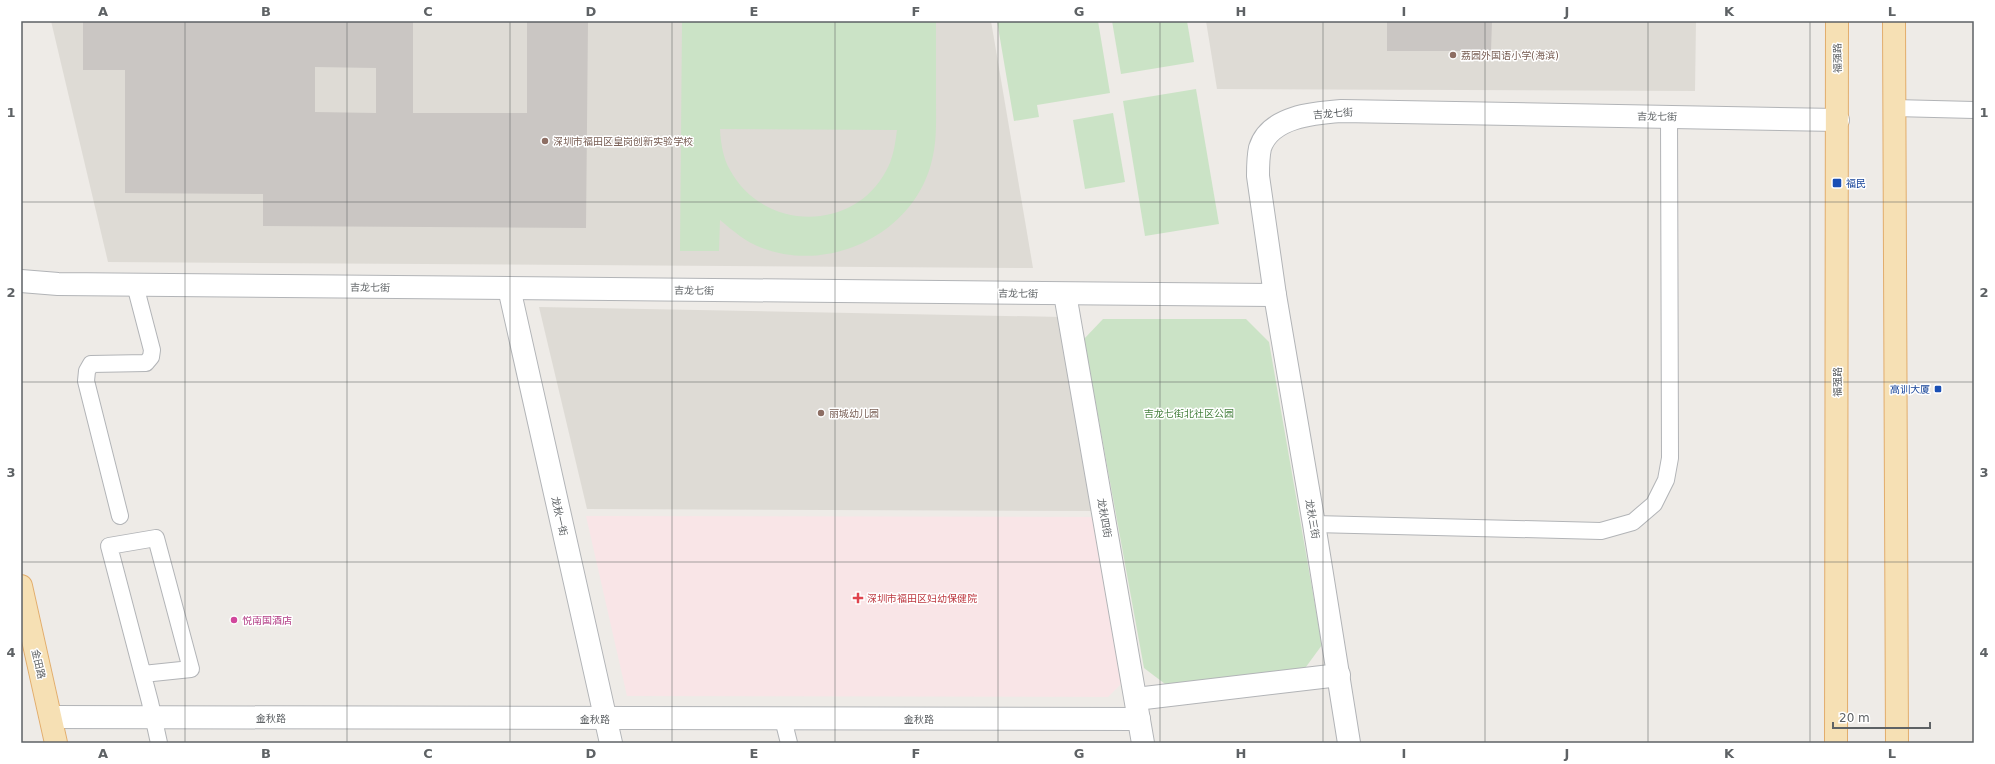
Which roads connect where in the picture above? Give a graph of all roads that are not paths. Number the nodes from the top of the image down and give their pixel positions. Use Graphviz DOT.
graph roads {
  1 [pos="1837,21"];
  2 [pos="1894,21"];
  3 [pos="1894,108"];
  4 [pos="1974,110"];
  5 [pos="1669,116"];
  6 [pos="1838,120"];
  7 [pos="21,281"];
  8 [pos="135,285"];
  9 [pos="509,288"];
  10 [pos="1065,294"];
  11 [pos="1275,295"];
  12 [pos="120,516"];
  13 [pos="1314,524"];
  14 [pos="21,586"];
  15 [pos="143,674"];
  16 [pos="1339,674"];
  17 [pos="1138,709"];
  18 [pos="50,717"];
  19 [pos="154,718"];
  20 [pos="783,718"];
  21 [pos="606,719"];
  22 [pos="56,743"];
  23 [pos="159,743"];
  24 [pos="612,743"];
  25 [pos="789,743"];
  26 [pos="1143,743"];
  27 [pos="1349,743"];
  28 [pos="1836,743"];
  29 [pos="1897,743"];
  1 -- 6 [label="main road, 福强路"];
  2 -- 3 [label="main road"];
  3 -- 4 [label="lane"];
  3 -- 29 [label="main road"];
  5 -- 6 [label="street, 吉龙七街"];
  5 -- 11 [label="street, 吉龙七街"];
  5 -- 13 [label="lane"];
  6 -- 28 [label="main road, 福强路"];
  7 -- 8 [label="street, 吉龙七街"];
  8 -- 9 [label="street, 吉龙七街"];
  8 -- 12 [label="lane"];
  9 -- 10 [label="street, 吉龙七街"];
  9 -- 21 [label="street, 龙秋一街"];
  10 -- 11 [label="street, 吉龙七街"];
  10 -- 17 [label="street, 龙秋四街"];
  11 -- 13 [label="street, 龙秋三街"];
  13 -- 16 [label="street, 龙秋三街"];
  14 -- 18 [label="main road, 金田路"];
  15 -- 15 [label="lane"];
  15 -- 19 [label="lane"];
  16 -- 17 [label="street, 金秋路"];
  16 -- 27 [label="street, 龙秋三街"];
  17 -- 20 [label="street, 金秋路"];
  17 -- 26 [label="street, 龙秋四街"];
  18 -- 19 [label="street, 金秋路"];
  18 -- 22 [label="main road, 金田路"];
  19 -- 21 [label="street, 金秋路"];
  19 -- 23 [label="lane"];
  20 -- 21 [label="street, 金秋路"];
  20 -- 25 [label="lane"];
  21 -- 24 [label="street, 龙秋一街"];
}
